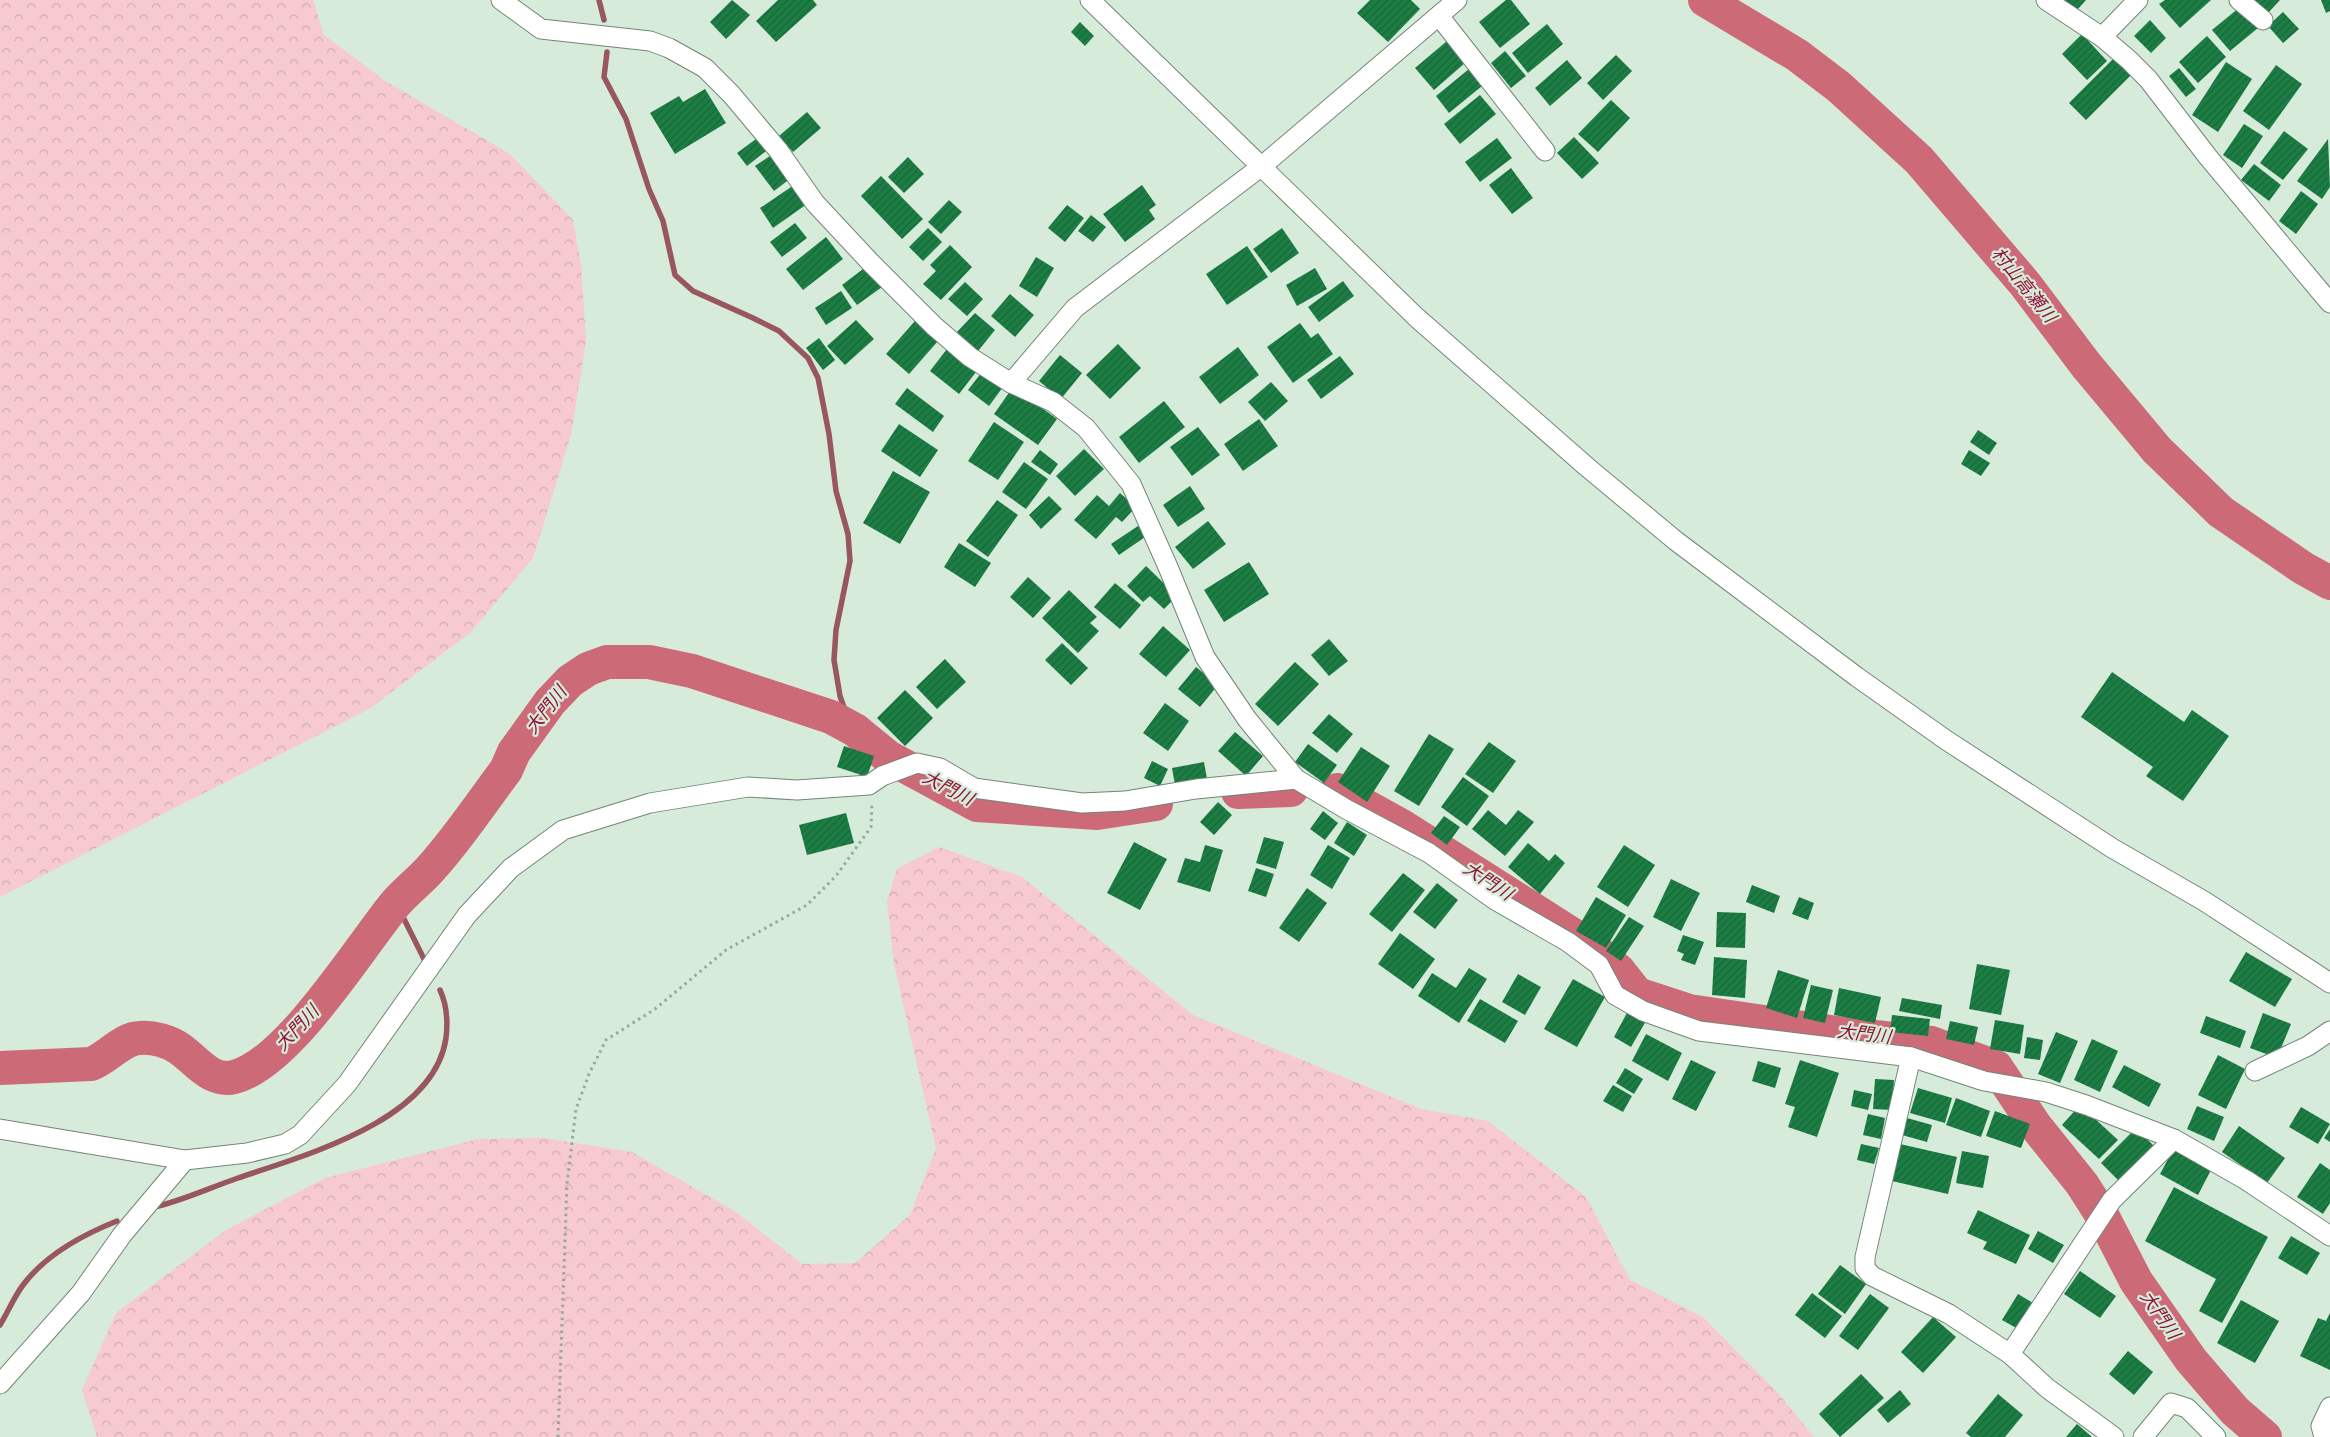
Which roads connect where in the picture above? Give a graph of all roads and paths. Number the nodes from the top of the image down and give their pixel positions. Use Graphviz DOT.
graph roads {
  1 [pos="501,0"];
  2 [pos="1090,0"];
  3 [pos="1457,0"];
  4 [pos="2046,0"];
  5 [pos="2138,0"];
  6 [pos="2239,0"];
  7 [pos="1439,16"];
  8 [pos="2262,20"];
  9 [pos="2102,37"];
  10 [pos="1545,151"];
  11 [pos="1262,166"];
  12 [pos="2330,303"];
  13 [pos="1011,383"];
  14 [pos="1296,779"];
  15 [pos="875,780"];
  16 [pos="2330,983"];
  17 [pos="2330,1031"];
  18 [pos="1911,1057"];
  19 [pos="2255,1071"];
  20 [pos="0,1129"];
  21 [pos="2174,1139"];
  22 [pos="185,1160"];
  23 [pos="2330,1236"];
  24 [pos="2010,1354"];
  25 [pos="0,1384"];
  26 [pos="2330,1407"];
  27 [pos="558,1437"];
  28 [pos="2114,1437"];
  29 [pos="2142,1437"];
  30 [pos="2216,1437"];
  31 [pos="2324,1437"];
  1 -- 13 [label="street"];
  2 -- 11 [label="street"];
  3 -- 7 [label="street"];
  4 -- 9 [label="street"];
  5 -- 9 [label="street"];
  6 -- 8 [label="street"];
  7 -- 10 [label="street"];
  7 -- 11 [label="street"];
  9 -- 12 [label="street"];
  11 -- 13 [label="street"];
  11 -- 16 [label="street"];
  13 -- 14 [label="street"];
  14 -- 15 [label="street"];
  14 -- 18 [label="street"];
  15 -- 22 [label="street"];
  15 -- 27 [label="path"];
  17 -- 19 [label="street"];
  18 -- 21 [label="street"];
  18 -- 24 [label="street"];
  20 -- 22 [label="street"];
  21 -- 23 [label="street"];
  21 -- 24 [label="street"];
  22 -- 25 [label="street"];
  24 -- 28 [label="street"];
  26 -- 31 [label="street"];
  29 -- 30 [label="street"];
}
